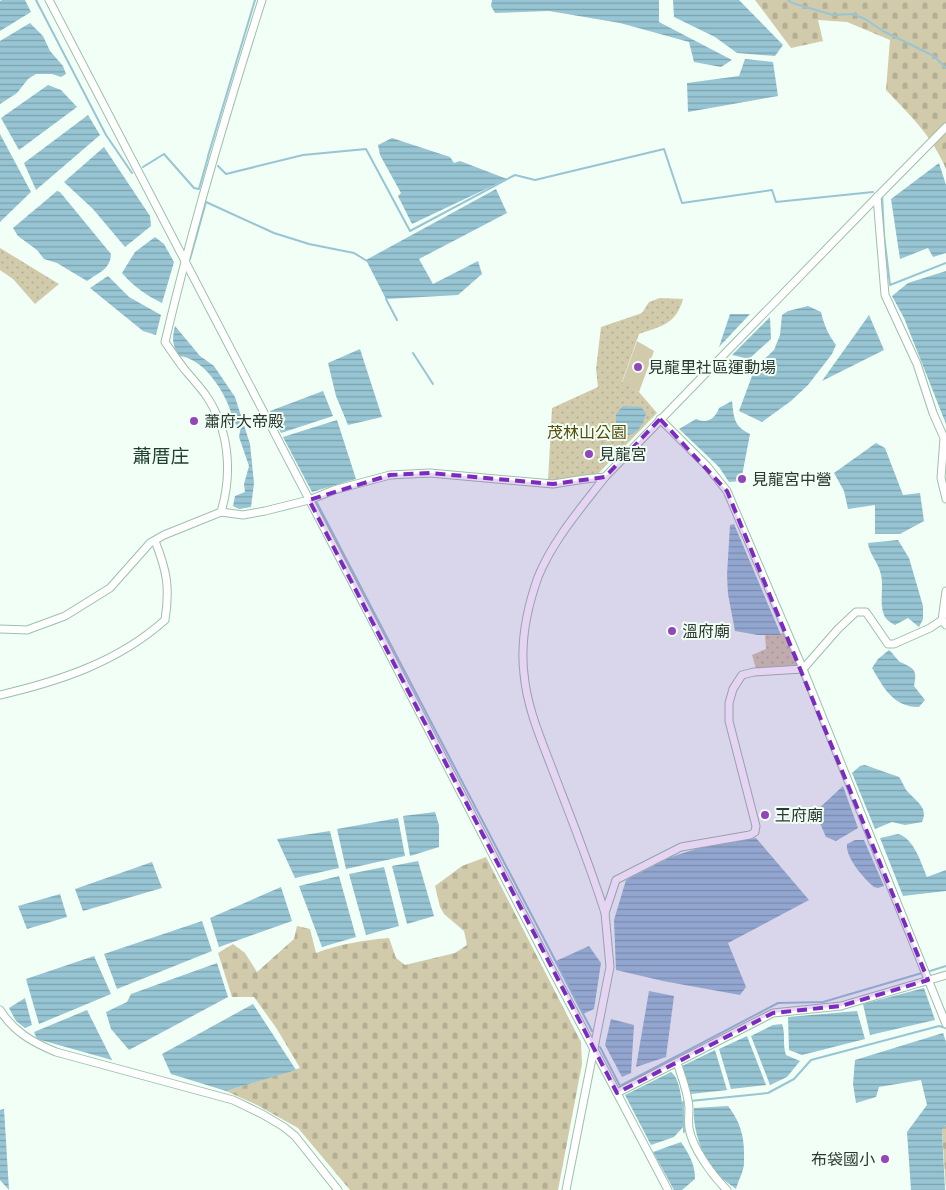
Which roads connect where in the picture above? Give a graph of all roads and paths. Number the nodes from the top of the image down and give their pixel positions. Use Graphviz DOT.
graph roads {
  1 [pos="49,0"];
  2 [pos="262,0"];
  3 [pos="946,128"];
  4 [pos="877,197"];
  5 [pos="184,260"];
  6 [pos="660,419"];
  7 [pos="605,477"];
  8 [pos="946,499"];
  9 [pos="308,500"];
  10 [pos="221,512"];
  11 [pos="154,541"];
  12 [pos="946,591"];
  13 [pos="944,623"];
  14 [pos="0,629"];
  15 [pos="803,669"];
  16 [pos="0,695"];
  17 [pos="605,914"];
  18 [pos="946,974"];
  19 [pos="928,980"];
  20 [pos="0,1010"];
  21 [pos="946,1024"];
  22 [pos="593,1050"];
  23 [pos="677,1063"];
  24 [pos="617,1093"];
  25 [pos="338,1190"];
  26 [pos="566,1190"];
  27 [pos="668,1190"];
  28 [pos="727,1190"];
  1 -- 5 [label="street"];
  2 -- 5 [label="street"];
  3 -- 4 [label="street"];
  4 -- 6 [label="street"];
  4 -- 8 [label="street"];
  5 -- 9 [label="street"];
  5 -- 10 [label="street"];
  6 -- 7 [label="street"];
  6 -- 15 [label="street"];
  7 -- 9 [label="street"];
  7 -- 17 [label="street"];
  9 -- 10 [label="street"];
  9 -- 22 [label="street"];
  10 -- 11 [label="street"];
  11 -- 14 [label="street"];
  11 -- 16 [label="street"];
  12 -- 13 [label="street"];
  13 -- 15 [label="street"];
  15 -- 17 [label="street"];
  15 -- 19 [label="street"];
  17 -- 22 [label="street"];
  18 -- 19 [label="street"];
  19 -- 21 [label="street"];
  19 -- 23 [label="street"];
  20 -- 25 [label="street"];
  22 -- 24 [label="street"];
  22 -- 26 [label="street"];
  23 -- 24 [label="street"];
  23 -- 28 [label="street"];
  24 -- 27 [label="street"];
}
